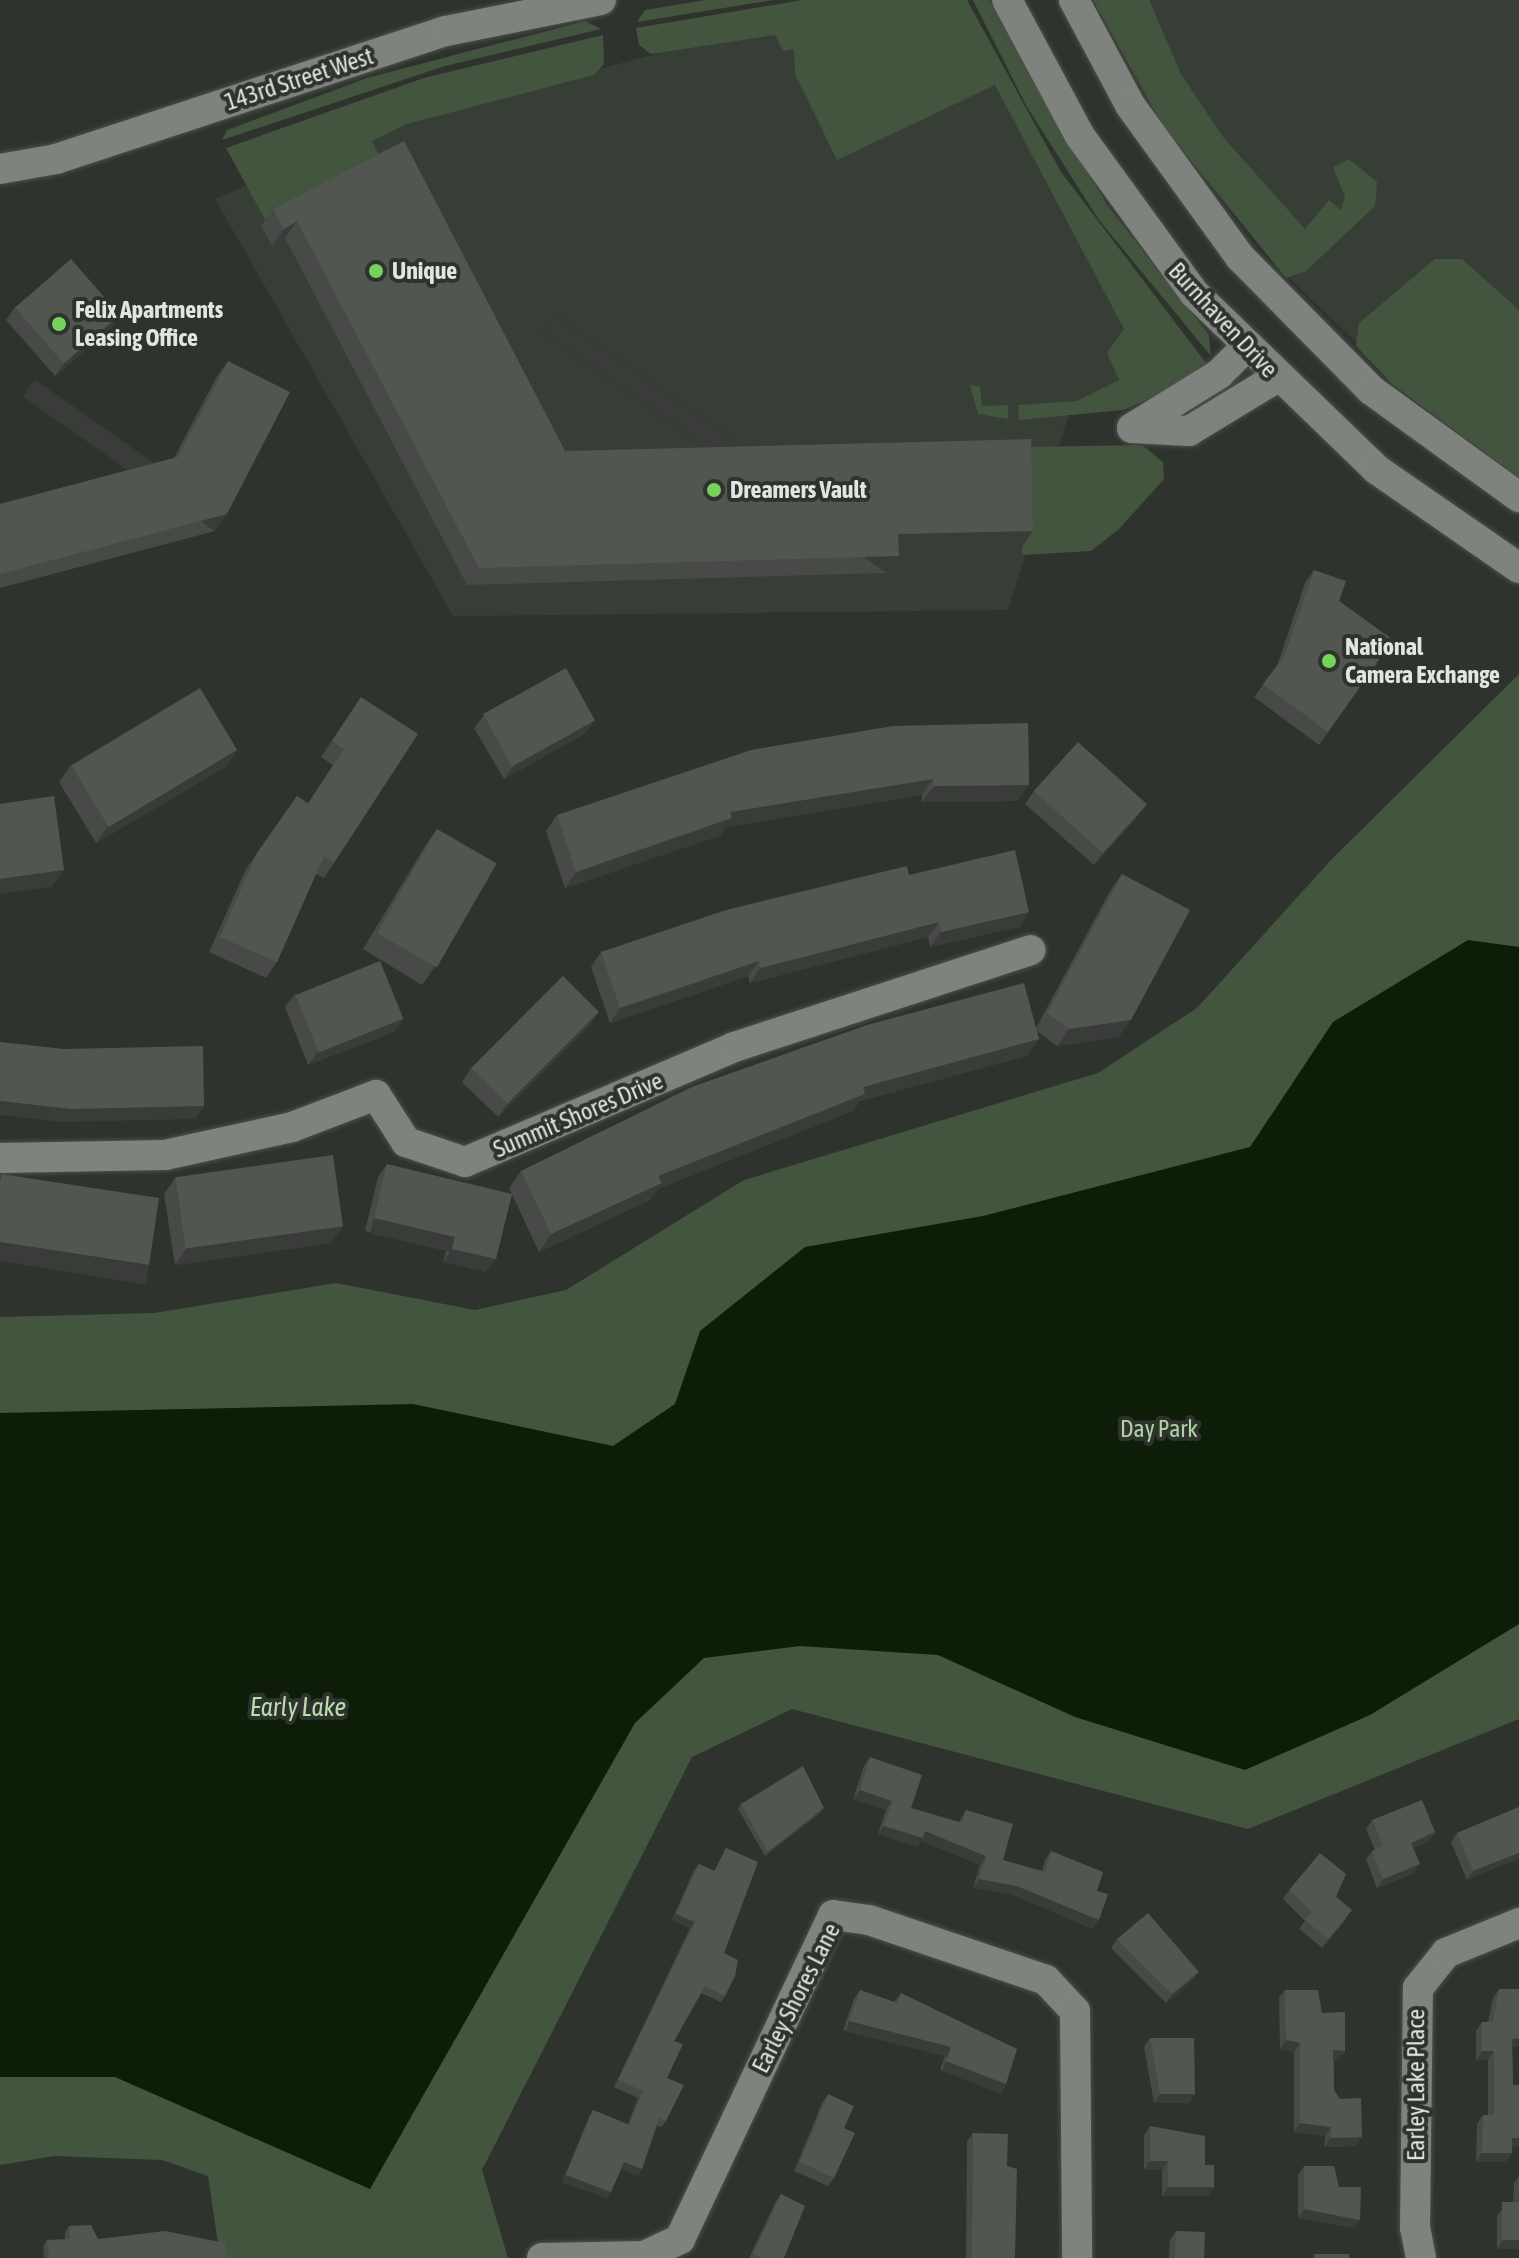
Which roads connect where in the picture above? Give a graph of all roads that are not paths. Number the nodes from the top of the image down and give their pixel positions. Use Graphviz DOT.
graph roads {
  1 [pos="601,0"];
  2 [pos="1007,0"];
  3 [pos="1074,0"];
  4 [pos="0,169"];
  5 [pos="1244,349"];
  6 [pos="1276,378"];
  7 [pos="1519,497"];
  8 [pos="1519,568"];
  9 [pos="1031,950"];
  10 [pos="0,1158"];
  11 [pos="1519,1923"];
  12 [pos="542,2258"];
  13 [pos="1077,2258"];
  14 [pos="1421,2258"];
  1 -- 4 [label="street, 143rd Street West"];
  2 -- 5 [label="street, Burnhaven Drive"];
  3 -- 7 [label="street"];
  5 -- 6 [label="street, Burnhaven Drive"];
  5 -- 6 [label="street"];
  6 -- 8 [label="street, Burnhaven Drive"];
  9 -- 10 [label="street, Summit Shores Drive"];
  11 -- 14 [label="street, Earley Lake Place"];
  12 -- 13 [label="street, Earley Shores Lane"];
}
